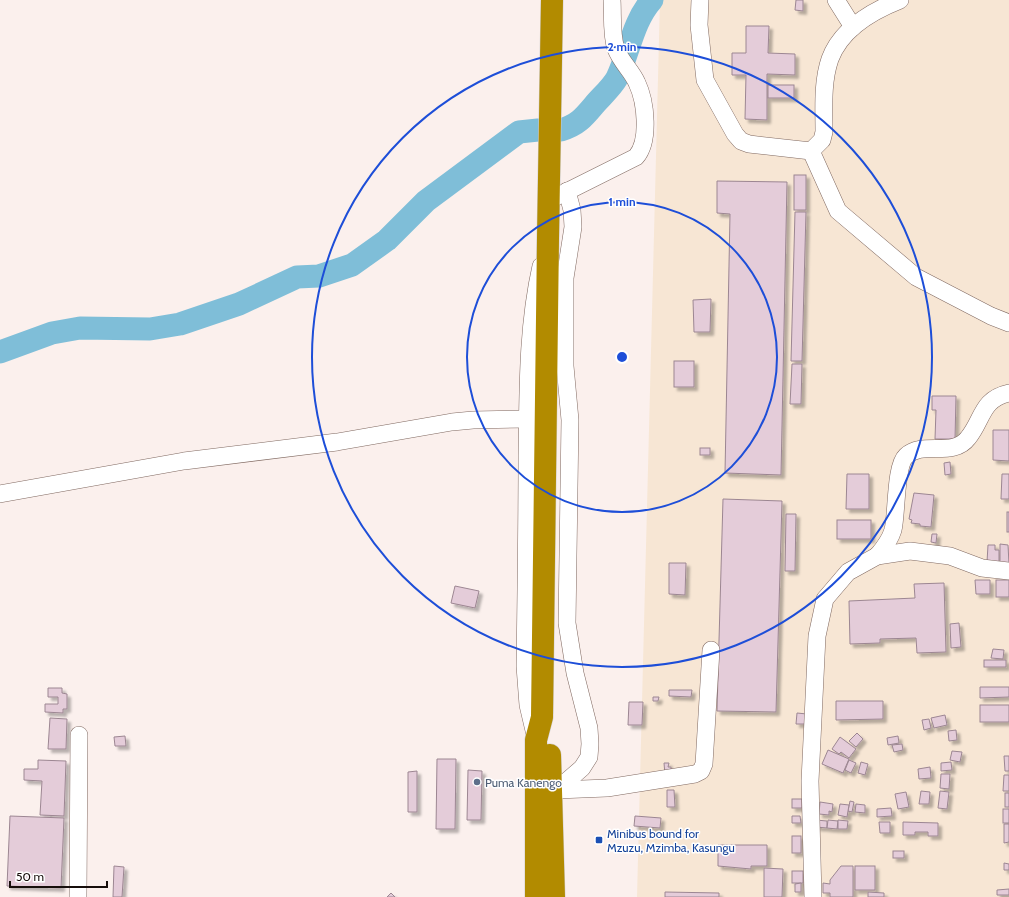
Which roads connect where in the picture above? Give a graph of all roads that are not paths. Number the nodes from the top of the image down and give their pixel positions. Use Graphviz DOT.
graph roads {
  1 [pos="552,0"];
  2 [pos="612,0"];
  3 [pos="700,0"];
  4 [pos="836,0"];
  5 [pos="900,0"];
  6 [pos="853,27"];
  7 [pos="811,151"];
  8 [pos="558,196"];
  9 [pos="548,238"];
  10 [pos="1009,323"];
  11 [pos="1009,393"];
  12 [pos="528,419"];
  13 [pos="0,494"];
  14 [pos="877,556"];
  15 [pos="1009,572"];
  16 [pos="711,650"];
  17 [pos="542,717"];
  18 [pos="79,735"];
  19 [pos="536,740"];
  20 [pos="554,792"];
  21 [pos="78,897"];
  22 [pos="536,897"];
  23 [pos="554,897"];
  24 [pos="813,897"];
  1 -- 8 [label="highway"];
  2 -- 8 [label="street"];
  3 -- 7 [label="street"];
  4 -- 6 [label="street"];
  5 -- 6 [label="street"];
  6 -- 7 [label="street"];
  7 -- 10 [label="street"];
  8 -- 9 [label="highway"];
  8 -- 20 [label="street"];
  9 -- 12 [label="street"];
  9 -- 17 [label="highway"];
  11 -- 14 [label="street"];
  12 -- 13 [label="street"];
  12 -- 19 [label="street"];
  14 -- 15 [label="street"];
  14 -- 24 [label="street"];
  16 -- 20 [label="street"];
  17 -- 19 [label="highway"];
  17 -- 20 [label="highway"];
  18 -- 21 [label="street"];
  19 -- 22 [label="highway"];
  20 -- 23 [label="highway"];
}
